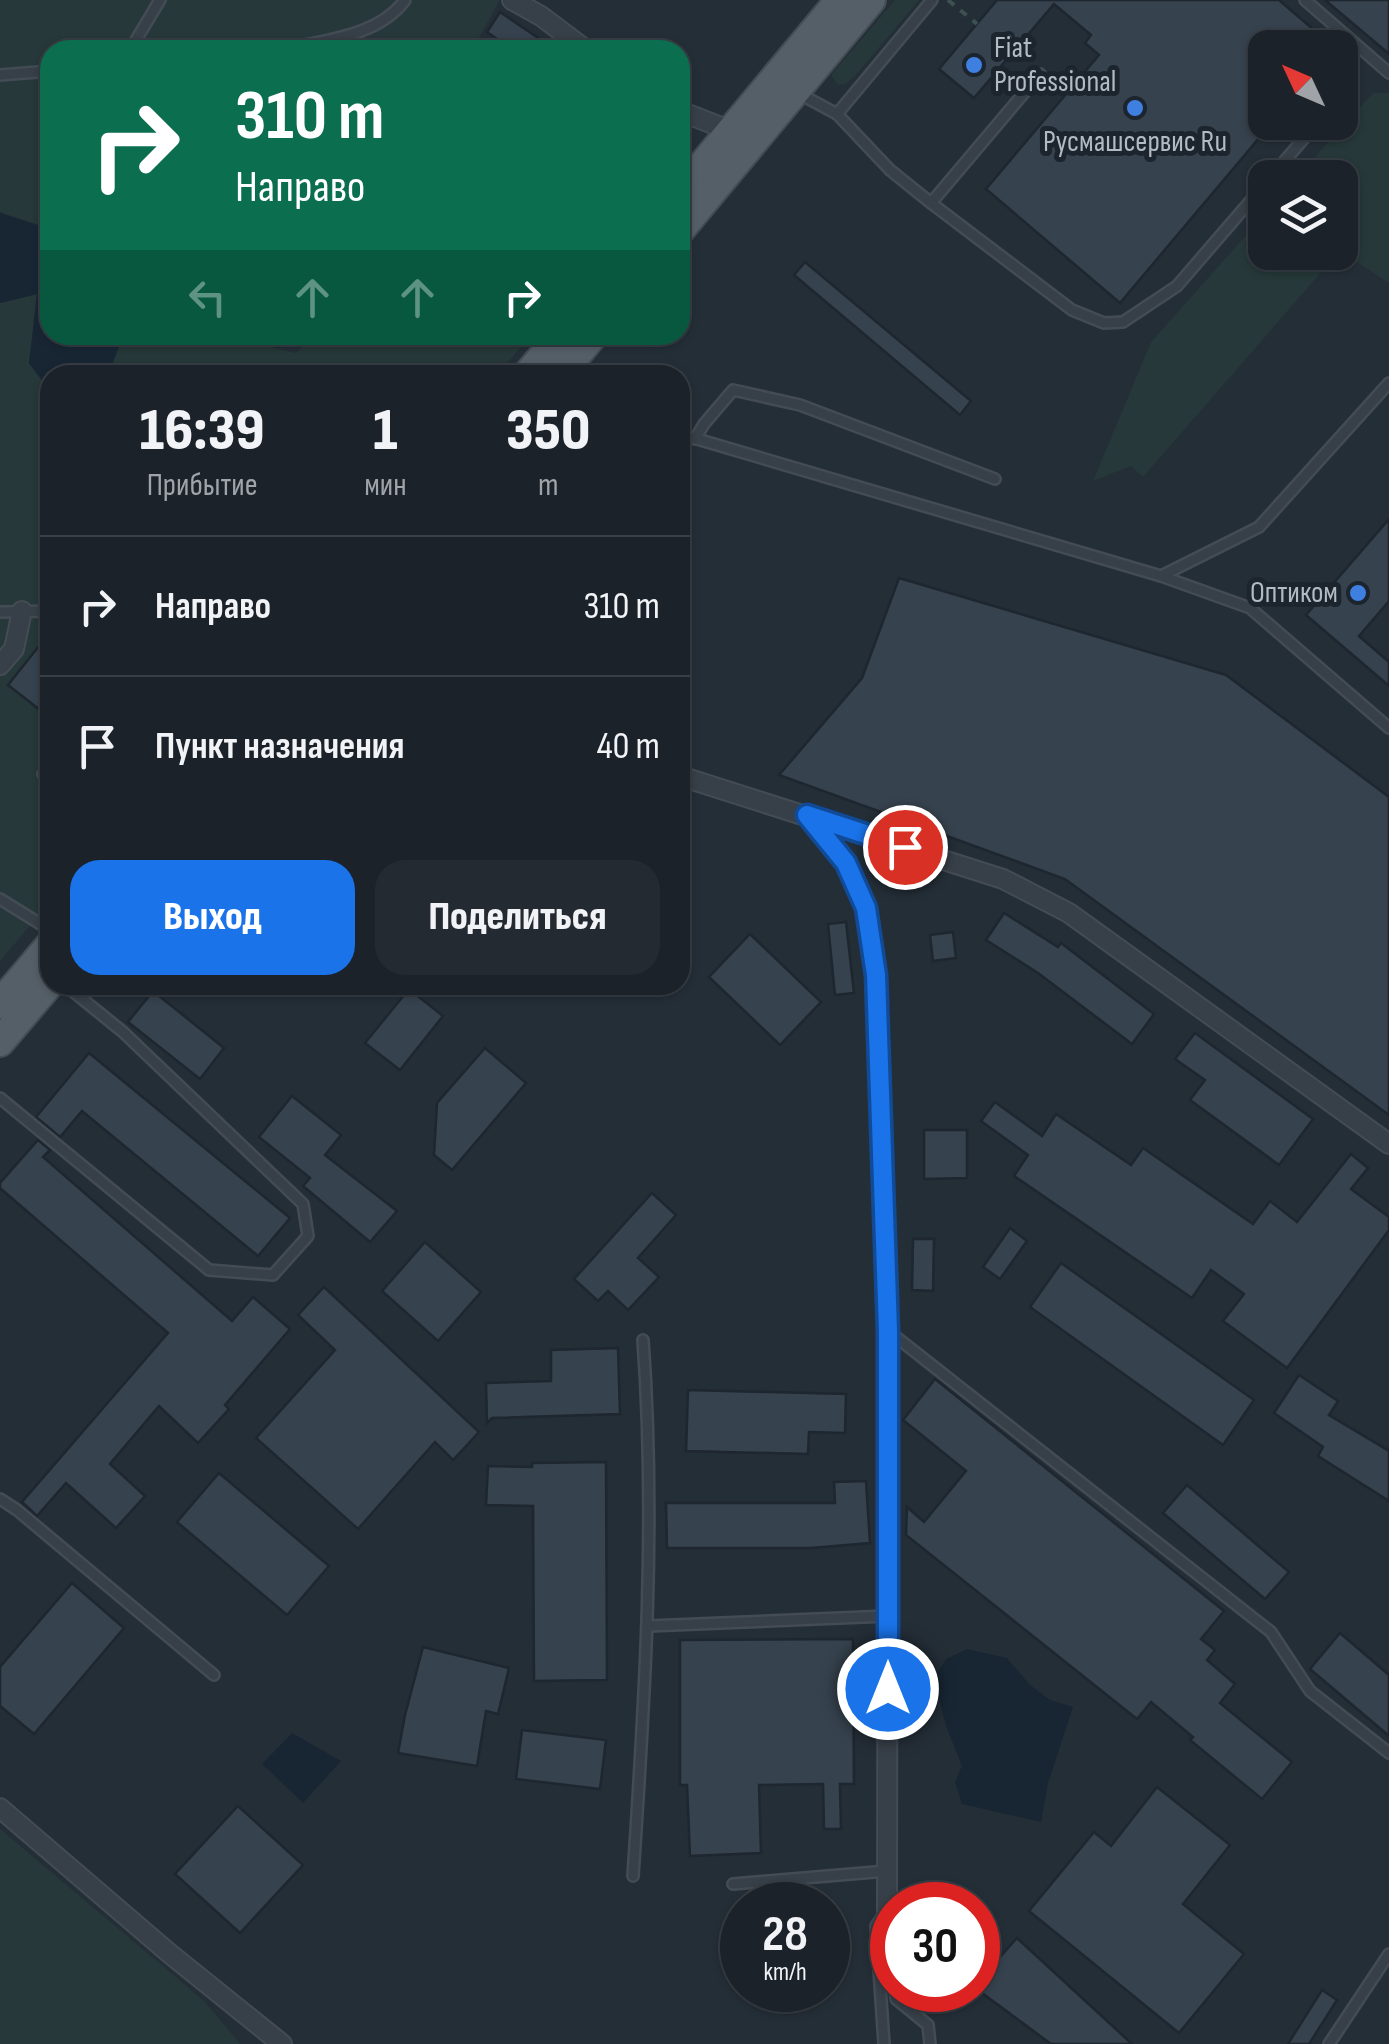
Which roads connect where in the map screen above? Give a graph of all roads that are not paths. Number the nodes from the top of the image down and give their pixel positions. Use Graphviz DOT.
graph roads {
  1 [pos="160,0"];
  2 [pos="405,0"];
  3 [pos="512,0"];
  4 [pos="840,0"];
  5 [pos="871,0"];
  6 [pos="932,0"];
  7 [pos="1305,0"];
  8 [pos="136,40"];
  9 [pos="322,40"];
  10 [pos="573,40"];
  11 [pos="40,72"];
  12 [pos="1389,73"];
  13 [pos="1040,74"];
  14 [pos="0,76"];
  15 [pos="795,92"];
  16 [pos="836,114"];
  17 [pos="690,115"];
  18 [pos="731,131"];
  19 [pos="1303,140"];
  20 [pos="1285,160"];
  21 [pos="690,180"];
  22 [pos="931,203"];
  23 [pos="1248,204"];
  24 [pos="690,218"];
  25 [pos="553,345"];
  26 [pos="585,345"];
  27 [pos="536,365"];
  28 [pos="568,365"];
  29 [pos="1389,383"];
  30 [pos="690,437"];
  31 [pos="696,439"];
  32 [pos="994,479"];
  33 [pos="1161,576"];
  34 [pos="22,611"];
  35 [pos="40,611"];
  36 [pos="0,612"];
  37 [pos="0,665"];
  38 [pos="1389,728"];
  39 [pos="690,779"];
  40 [pos="807,815"];
  41 [pos="0,899"];
  42 [pos="40,924"];
  43 [pos="40,955"];
  44 [pos="8,989"];
  45 [pos="40,995"];
  46 [pos="77,995"];
  47 [pos="0,1042"];
  48 [pos="0,1098"];
  49 [pos="1389,1144"];
  50 [pos="888,1331"];
  51 [pos="644,1340"];
  52 [pos="0,1499"];
  53 [pos="888,1616"];
  54 [pos="648,1626"];
  55 [pos="214,1675"];
  56 [pos="1389,1753"];
  57 [pos="0,1808"];
  58 [pos="888,1871"];
  59 [pos="633,1876"];
  60 [pos="757,1882"];
  61 [pos="888,1882"];
  62 [pos="1389,1954"];
  63 [pos="882,2012"];
  64 [pos="912,2012"];
  65 [pos="282,2044"];
  66 [pos="884,2044"];
  67 [pos="930,2044"];
  68 [pos="1329,2044"];
  1 -- 8 [label="lane"];
  2 -- 9 [label="lane"];
  3 -- 10 [label="street"];
  4 -- 18 [label="main road"];
  5 -- 15 [label="main road"];
  6 -- 16 [label="lane"];
  7 -- 12 [label="lane"];
  11 -- 14 [label="lane"];
  13 -- 22 [label="lane"];
  15 -- 16 [label="lane"];
  15 -- 24 [label="main road"];
  16 -- 22 [label="lane"];
  17 -- 18 [label="street"];
  18 -- 21 [label="main road"];
  19 -- 20 [label="lane"];
  22 -- 23 [label="lane"];
  25 -- 27 [label="main road"];
  26 -- 28 [label="main road"];
  29 -- 33 [label="lane"];
  30 -- 31 [label="lane"];
  31 -- 32 [label="lane"];
  31 -- 33 [label="lane"];
  33 -- 38 [label="lane"];
  34 -- 35 [label="lane"];
  34 -- 36 [label="lane"];
  34 -- 37 [label="street"];
  39 -- 40 [label="street"];
  40 -- 49 [label="street"];
  40 -- 50 [label="street"];
  41 -- 42 [label="lane"];
  43 -- 44 [label="main road"];
  45 -- 47 [label="main road"];
  46 -- 48 [label="lane"];
  50 -- 53 [label="street"];
  50 -- 56 [label="lane"];
  51 -- 54 [label="lane"];
  52 -- 55 [label="lane"];
  53 -- 54 [label="lane"];
  53 -- 58 [label="street"];
  54 -- 59 [label="lane"];
  57 -- 65 [label="street"];
  58 -- 60 [label="lane"];
  58 -- 61 [label="street"];
  62 -- 68 [label="lane"];
  63 -- 66 [label="lane"];
  64 -- 67 [label="lane"];
}
